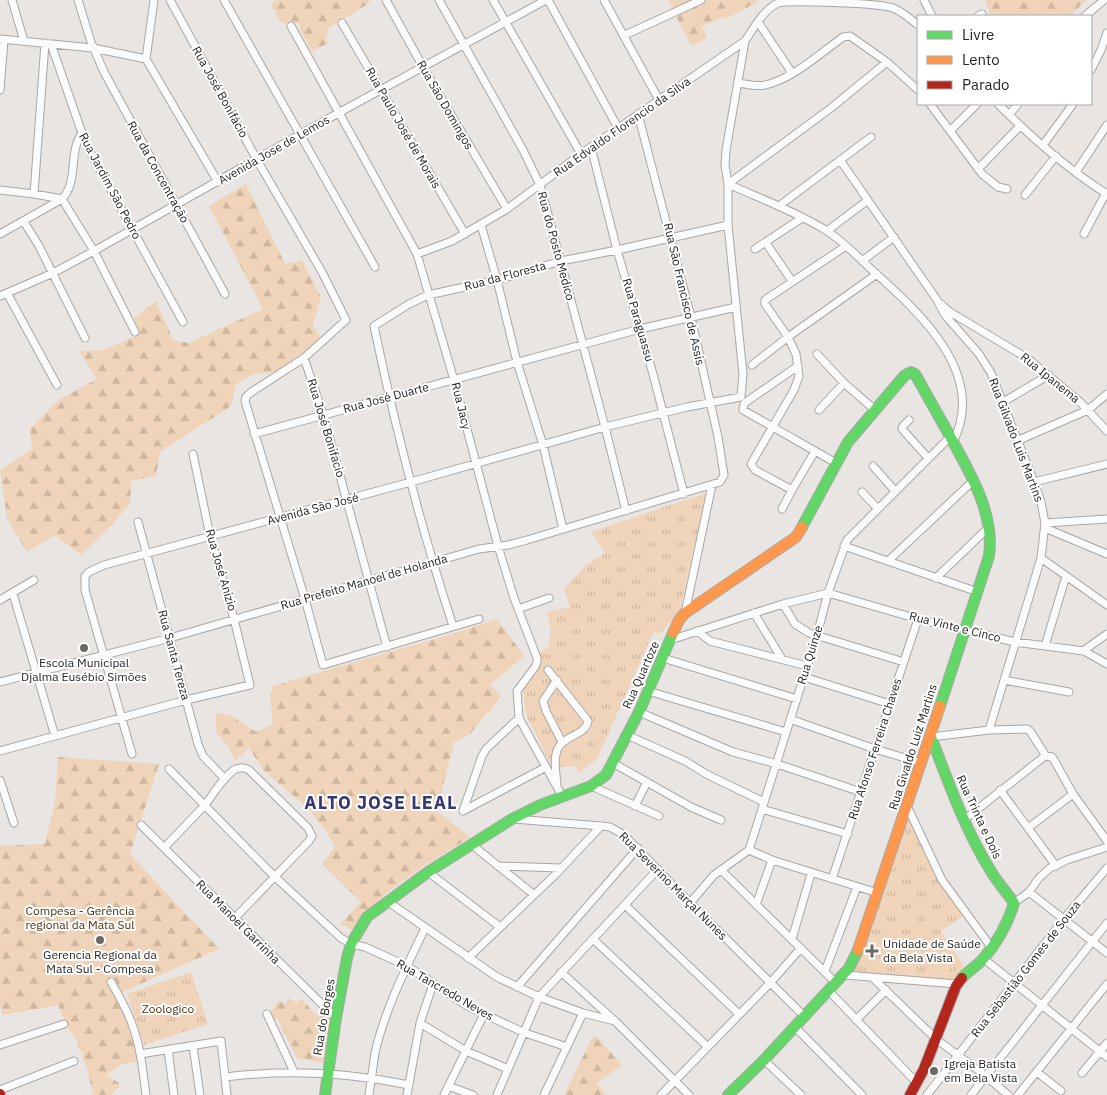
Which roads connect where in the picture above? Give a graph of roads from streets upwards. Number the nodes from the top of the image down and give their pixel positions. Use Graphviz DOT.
graph roads {
  1 [pos="12,0"];
  2 [pos="78,0"];
  3 [pos="154,0"];
  4 [pos="170,0"];
  5 [pos="224,0"];
  6 [pos="386,0"];
  7 [pos="439,0"];
  8 [pos="493,0"];
  9 [pos="547,0"];
  10 [pos="604,0"];
  11 [pos="701,0"];
  12 [pos="789,0"];
  13 [pos="924,0"];
  14 [pos="1104,0"];
  15 [pos="835,1"];
  16 [pos="877,3"];
  17 [pos="932,15"];
  18 [pos="1086,15"];
  19 [pos="506,22"];
  20 [pos="758,22"];
  21 [pos="342,23"];
  22 [pos="917,24"];
  23 [pos="291,26"];
  24 [pos="1107,32"];
  25 [pos="624,35"];
  26 [pos="2,40"];
  27 [pos="24,41"];
  28 [pos="746,41"];
  29 [pos="48,44"];
  30 [pos="464,44"];
  31 [pos="93,48"];
  32 [pos="146,59"];
  33 [pos="887,62"];
  34 [pos="423,67"];
  35 [pos="1092,68"];
  36 [pos="792,73"];
  37 [pos="738,83"];
  38 [pos="917,89"];
  39 [pos="0,90"];
  40 [pos="381,90"];
  41 [pos="659,100"];
  42 [pos="931,105"];
  43 [pos="976,105"];
  44 [pos="999,105"];
  45 [pos="1017,105"];
  46 [pos="1072,105"];
  47 [pos="340,112"];
  48 [pos="638,114"];
  49 [pos="1009,115"];
  50 [pos="1107,125"];
  51 [pos="1020,126"];
  52 [pos="618,128"];
  53 [pos="951,130"];
  54 [pos="82,133"];
  55 [pos="300,136"];
  56 [pos="871,137"];
  57 [pos="1043,145"];
  58 [pos="591,146"];
  59 [pos="581,154"];
  60 [pos="1056,156"];
  61 [pos="257,160"];
  62 [pos="840,160"];
  63 [pos="978,169"];
  64 [pos="1076,172"];
  65 [pos="218,182"];
  66 [pos="728,184"];
  67 [pos="540,185"];
  68 [pos="1007,189"];
  69 [pos="0,190"];
  70 [pos="34,194"];
  71 [pos="1106,194"];
  72 [pos="1025,195"];
  73 [pos="62,199"];
  74 [pos="868,200"];
  75 [pos="176,205"];
  76 [pos="779,206"];
  77 [pos="507,209"];
  78 [pos="802,218"];
  79 [pos="24,222"];
  80 [pos="481,225"];
  81 [pos="728,225"];
  82 [pos="133,228"];
  83 [pos="827,231"];
  84 [pos="0,234"];
  85 [pos="465,234"];
  86 [pos="1084,234"];
  87 [pos="894,236"];
  88 [pos="672,238"];
  89 [pos="766,242"];
  90 [pos="846,246"];
  91 [pos="755,249"];
  92 [pos="617,250"];
  93 [pos="94,252"];
  94 [pos="417,254"];
  95 [pos="561,261"];
  96 [pos="862,261"];
  97 [pos="375,268"];
  98 [pos="53,274"];
  99 [pos="877,274"];
  100 [pos="497,280"];
  101 [pos="792,282"];
  102 [pos="2,294"];
  103 [pos="225,294"];
  104 [pos="428,296"];
  105 [pos="937,300"];
  106 [pos="736,307"];
  107 [pos="691,317"];
  108 [pos="183,322"];
  109 [pos="640,329"];
  110 [pos="135,332"];
  111 [pos="788,336"];
  112 [pos="85,338"];
  113 [pos="583,344"];
  114 [pos="817,354"];
  115 [pos="304,358"];
  116 [pos="517,362"];
  117 [pos="752,365"];
  118 [pos="798,366"];
  119 [pos="914,374"];
  120 [pos="1049,375"];
  121 [pos="454,380"];
  122 [pos="844,383"];
  123 [pos="57,385"];
  124 [pos="1107,394"];
  125 [pos="388,398"];
  126 [pos="1003,402"];
  127 [pos="710,403"];
  128 [pos="819,410"];
  129 [pos="875,410"];
  130 [pos="1088,410"];
  131 [pos="662,413"];
  132 [pos="323,414"];
  133 [pos="908,420"];
  134 [pos="606,427"];
  135 [pos="774,428"];
  136 [pos="1107,430"];
  137 [pos="254,434"];
  138 [pos="951,440"];
  139 [pos="1019,440"];
  140 [pos="543,446"];
  141 [pos="815,451"];
  142 [pos="193,454"];
  143 [pos="928,458"];
  144 [pos="475,463"];
  145 [pos="836,463"];
  146 [pos="1107,464"];
  147 [pos="873,466"];
  148 [pos="724,475"];
  149 [pos="974,480"];
  150 [pos="411,482"];
  151 [pos="1034,482"];
  152 [pos="712,486"];
  153 [pos="792,490"];
  154 [pos="862,492"];
  155 [pos="894,492"];
  156 [pos="684,494"];
  157 [pos="347,500"];
  158 [pos="878,508"];
  159 [pos="782,509"];
  160 [pos="626,511"];
  161 [pos="279,517"];
  162 [pos="1107,519"];
  163 [pos="138,522"];
  164 [pos="1045,525"];
  165 [pos="989,527"];
  166 [pos="563,529"];
  167 [pos="210,536"];
  168 [pos="498,546"];
  169 [pos="844,546"];
  170 [pos="146,554"];
  171 [pos="1107,554"];
  172 [pos="1041,558"];
  173 [pos="888,561"];
  174 [pos="432,563"];
  175 [pos="1066,576"];
  176 [pos="936,578"];
  177 [pos="34,580"];
  178 [pos="369,581"];
  179 [pos="828,592"];
  180 [pos="978,592"];
  181 [pos="13,594"];
  182 [pos="549,598"];
  183 [pos="305,599"];
  184 [pos="0,600"];
  185 [pos="783,604"];
  186 [pos="1107,605"];
  187 [pos="518,610"];
  188 [pos="685,613"];
  189 [pos="754,614"];
  190 [pos="479,618"];
  191 [pos="234,619"];
  192 [pos="918,619"];
  193 [pos="454,626"];
  194 [pos="964,630"];
  195 [pos="697,631"];
  196 [pos="1107,634"];
  197 [pos="818,635"];
  198 [pos="170,638"];
  199 [pos="670,640"];
  200 [pos="1016,642"];
  201 [pos="1045,646"];
  202 [pos="387,647"];
  203 [pos="1084,651"];
  204 [pos="103,656"];
  205 [pos="663,658"];
  206 [pos="782,659"];
  207 [pos="904,662"];
  208 [pos="1107,664"];
  209 [pos="808,666"];
  210 [pos="548,670"];
  211 [pos="37,673"];
  212 [pos="804,677"];
  213 [pos="557,680"];
  214 [pos="1004,680"];
  215 [pos="0,682"];
  216 [pos="648,691"];
  217 [pos="1069,692"];
  218 [pos="797,699"];
  219 [pos="186,700"];
  220 [pos="890,704"];
  221 [pos="639,712"];
  222 [pos="122,718"];
  223 [pos="519,718"];
  224 [pos="790,719"];
  225 [pos="990,730"];
  226 [pos="786,732"];
  227 [pos="627,735"];
  228 [pos="55,736"];
  229 [pos="931,737"];
  230 [pos="562,742"];
  231 [pos="875,749"];
  232 [pos="0,751"];
  233 [pos="1044,753"];
  234 [pos="132,754"];
  235 [pos="613,763"];
  236 [pos="922,763"];
  237 [pos="777,764"];
  238 [pos="546,767"];
  239 [pos="169,769"];
  240 [pos="0,780"];
  241 [pos="225,780"];
  242 [pos="647,782"];
  243 [pos="591,786"];
  244 [pos="1000,790"];
  245 [pos="559,791"];
  246 [pos="861,792"];
  247 [pos="1073,794"];
  248 [pos="763,805"];
  249 [pos="204,806"];
  250 [pos="635,806"];
  251 [pos="907,806"];
  252 [pos="659,816"];
  253 [pos="512,819"];
  254 [pos="964,819"];
  255 [pos="721,820"];
  256 [pos="14,823"];
  257 [pos="141,825"];
  258 [pos="601,826"];
  259 [pos="1028,828"];
  260 [pos="848,834"];
  261 [pos="1107,841"];
  262 [pos="471,844"];
  263 [pos="1107,847"];
  264 [pos="164,848"];
  265 [pos="638,848"];
  266 [pos="749,850"];
  267 [pos="772,860"];
  268 [pos="498,866"];
  269 [pos="1056,866"];
  270 [pos="561,868"];
  271 [pos="1107,868"];
  272 [pos="658,869"];
  273 [pos="722,870"];
  274 [pos="428,872"];
  275 [pos="812,874"];
  276 [pos="274,876"];
  277 [pos="832,879"];
  278 [pos="857,887"];
  279 [pos="1029,892"];
  280 [pos="878,893"];
  281 [pos="533,894"];
  282 [pos="387,901"];
  283 [pos="690,903"];
  284 [pos="1014,903"];
  285 [pos="756,905"];
  286 [pos="625,906"];
  287 [pos="234,919"];
  288 [pos="1064,919"];
  289 [pos="1107,923"];
  290 [pos="500,927"];
  291 [pos="425,928"];
  292 [pos="792,938"];
  293 [pos="593,939"];
  294 [pos="1093,941"];
  295 [pos="351,944"];
  296 [pos="991,947"];
  297 [pos="801,948"];
  298 [pos="1107,953"];
  299 [pos="468,958"];
  300 [pos="984,959"];
  301 [pos="407,966"];
  302 [pos="825,971"];
  303 [pos="561,972"];
  304 [pos="845,975"];
  305 [pos="873,978"];
  306 [pos="111,982"];
  307 [pos="771,982"];
  308 [pos="836,982"];
  309 [pos="433,984"];
  310 [pos="956,984"];
  311 [pos="1014,984"];
  312 [pos="1107,984"];
  313 [pos="517,987"];
  314 [pos="828,990"];
  315 [pos="886,990"];
  316 [pos="539,997"];
  317 [pos="1042,1006"];
  318 [pos="583,1013"];
  319 [pos="267,1014"];
  320 [pos="484,1014"];
  321 [pos="739,1014"];
  322 [pos="804,1016"];
  323 [pos="336,1018"];
  324 [pos="856,1020"];
  325 [pos="615,1021"];
  326 [pos="420,1023"];
  327 [pos="64,1024"];
  328 [pos="794,1026"];
  329 [pos="1071,1030"];
  330 [pos="525,1032"];
  331 [pos="936,1039"];
  332 [pos="1107,1043"];
  333 [pos="0,1045"];
  334 [pos="193,1046"];
  335 [pos="707,1046"];
  336 [pos="567,1047"];
  337 [pos="168,1050"];
  338 [pos="466,1050"];
  339 [pos="1100,1052"];
  340 [pos="140,1054"];
  341 [pos="958,1055"];
  342 [pos="1107,1057"];
  343 [pos="764,1060"];
  344 [pos="74,1061"];
  345 [pos="508,1069"];
  346 [pos="294,1072"];
  347 [pos="327,1072"];
  348 [pos="1037,1072"];
  349 [pos="1082,1073"];
  350 [pos="986,1076"];
  351 [pos="225,1077"];
  352 [pos="371,1077"];
  353 [pos="674,1080"];
  354 [pos="917,1083"];
  355 [pos="409,1085"];
  356 [pos="448,1086"];
  357 [pos="1061,1091"];
  358 [pos="0,1093"];
  359 [pos="731,1094"];
  360 [pos="146,1095"];
  361 [pos="174,1095"];
  362 [pos="200,1095"];
  363 [pos="227,1095"];
  364 [pos="325,1095"];
  365 [pos="369,1095"];
  366 [pos="407,1095"];
  367 [pos="444,1095"];
  368 [pos="473,1095"];
  369 [pos="497,1095"];
  370 [pos="544,1095"];
  371 [pos="661,1095"];
  372 [pos="689,1095"];
  373 [pos="801,1095"];
  374 [pos="862,1095"];
  375 [pos="910,1095"];
  376 [pos="927,1095"];
  377 [pos="971,1095"];
  378 [pos="1008,1095"];
  379 [pos="1018,1095"];
  1 -- 27 [label="street"];
  2 -- 31 [label="street, Rua da Concentração"];
  3 -- 32 [label="street"];
  4 -- 61 [label="street, Rua José Bonifácio"];
  5 -- 55 [label="street"];
  6 -- 34 [label="street, Rua São Domingos"];
  7 -- 30 [label="street, Rua do Posto Medico"];
  8 -- 19 [label="street"];
  9 -- 19 [label="street, Avenida Jose de Lemos"];
  9 -- 52 [label="street"];
  10 -- 25 [label="street"];
  11 -- 25 [label="street"];
  12 -- 15 [label="street"];
  12 -- 20 [label="street, Rua Edvaldo Florencio da Silva"];
  13 -- 17 [label="street"];
  14 -- 18 [label="street"];
  15 -- 16 [label="street"];
  16 -- 22 [label="street"];
  19 -- 30 [label="street, Avenida Jose de Lemos"];
  19 -- 59 [label="street"];
  20 -- 28 [label="street, Rua Edvaldo Florencio da Silva"];
  20 -- 36 [label="street"];
  21 -- 40 [label="street, Rua Paulo José de Morais"];
  23 -- 47 [label="street, Rua Jacy"];
  24 -- 35 [label="street"];
  25 -- 41 [label="street"];
  26 -- 27 [label="street"];
  26 -- 39 [label="street"];
  27 -- 29 [label="street"];
  28 -- 37 [label="street"];
  28 -- 41 [label="street, Rua Edvaldo Florencio da Silva"];
  29 -- 31 [label="street"];
  29 -- 54 [label="street, Rua Jardim São Pedro"];
  29 -- 70 [label="street"];
  30 -- 34 [label="street, Avenida Jose de Lemos"];
  30 -- 67 [label="street, Rua do Posto Medico"];
  31 -- 32 [label="street"];
  31 -- 75 [label="street, Rua da Concentração"];
  32 -- 65 [label="street"];
  33 -- 36 [label="street"];
  33 -- 38 [label="street"];
  33 -- 66 [label="street"];
  34 -- 40 [label="street, Avenida Jose de Lemos"];
  34 -- 77 [label="street, Rua São Domingos"];
  36 -- 37 [label="street"];
  37 -- 66 [label="street"];
  40 -- 47 [label="street, Avenida Jose de Lemos"];
  40 -- 85 [label="street, Rua Paulo José de Morais"];
  41 -- 48 [label="street, Rua Edvaldo Florencio da Silva"];
  42 -- 53 [label="street"];
  43 -- 53 [label="street"];
  44 -- 49 [label="street"];
  45 -- 49 [label="street"];
  46 -- 57 [label="street"];
  47 -- 55 [label="street, Avenida Jose de Lemos"];
  47 -- 94 [label="street, Rua Jacy"];
  48 -- 52 [label="street, Rua Edvaldo Florencio da Silva"];
  48 -- 88 [label="street, Rua São Francisco de Assis"];
  49 -- 51 [label="street"];
  50 -- 64 [label="street"];
  51 -- 57 [label="street"];
  51 -- 63 [label="street"];
  52 -- 58 [label="street, Rua Edvaldo Florencio da Silva"];
  53 -- 63 [label="street"];
  54 -- 73 [label="street"];
  54 -- 82 [label="street, Rua Jardim São Pedro"];
  55 -- 61 [label="street, Avenida Jose de Lemos"];
  55 -- 97 [label="street"];
  56 -- 62 [label="street"];
  57 -- 60 [label="street"];
  58 -- 59 [label="street, Rua Edvaldo Florencio da Silva"];
  58 -- 92 [label="street, Rua Paraguassu"];
  59 -- 67 [label="street, Rua Edvaldo Florencio da Silva"];
  60 -- 64 [label="street"];
  60 -- 72 [label="street"];
  61 -- 65 [label="street, Avenida Jose de Lemos"];
  61 -- 115 [label="street, Rua José Bonifácio"];
  62 -- 74 [label="street, Rua Gilvado Luis Martins"];
  62 -- 76 [label="street"];
  63 -- 68 [label="street"];
  64 -- 71 [label="street"];
  65 -- 75 [label="street, Avenida Jose de Lemos"];
  66 -- 76 [label="street"];
  66 -- 81 [label="street"];
  67 -- 77 [label="street, Rua Edvaldo Florencio da Silva"];
  67 -- 95 [label="street, Rua do Posto Medico"];
  69 -- 70 [label="street"];
  70 -- 73 [label="street"];
  71 -- 86 [label="street"];
  73 -- 79 [label="street"];
  73 -- 93 [label="street"];
  74 -- 83 [label="street"];
  74 -- 87 [label="street, Rua Gilvado Luis Martins"];
  75 -- 82 [label="street, Avenida Jose de Lemos"];
  75 -- 103 [label="street, Rua da Concentração"];
  76 -- 78 [label="street"];
  77 -- 80 [label="street, Rua Edvaldo Florencio da Silva"];
  78 -- 83 [label="street"];
  78 -- 89 [label="street"];
  79 -- 84 [label="street"];
  79 -- 98 [label="street"];
  80 -- 85 [label="street, Rua Edvaldo Florencio da Silva"];
  80 -- 100 [label="street"];
  81 -- 88 [label="street, Rua da Floresta"];
  81 -- 106 [label="street"];
  82 -- 93 [label="street, Avenida Jose de Lemos"];
  82 -- 108 [label="street, Rua Jardim São Pedro"];
  83 -- 90 [label="street"];
  85 -- 94 [label="street, Rua Edvaldo Florencio da Silva"];
  87 -- 96 [label="street"];
  87 -- 105 [label="street, Rua Gilvado Luis Martins"];
  88 -- 92 [label="street, Rua da Floresta"];
  88 -- 107 [label="street, Rua São Francisco de Assis"];
  89 -- 91 [label="street"];
  89 -- 101 [label="street"];
  90 -- 96 [label="street"];
  90 -- 101 [label="street"];
  92 -- 95 [label="street, Rua da Floresta"];
  92 -- 109 [label="street, Rua Paraguassu"];
  93 -- 98 [label="street, Avenida Jose de Lemos"];
  93 -- 110 [label="street"];
  94 -- 104 [label="street, Rua Jacy"];
  95 -- 100 [label="street, Rua da Floresta"];
  95 -- 113 [label="street, Rua do Posto Medico"];
  96 -- 99 [label="street"];
  98 -- 102 [label="street, Avenida Jose de Lemos"];
  98 -- 112 [label="street"];
  99 -- 111 [label="street"];
  99 -- 138 [label="street"];
  100 -- 104 [label="street, Rua da Floresta"];
  100 -- 116 [label="street"];
  101 -- 111 [label="street"];
  102 -- 123 [label="street"];
  104 -- 121 [label="street, Rua Jacy"];
  104 -- 125 [label="street, Rua da Floresta"];
  105 -- 120 [label="street, Rua Ipanema"];
  105 -- 126 [label="street, Rua Gilvado Luis Martins"];
  106 -- 107 [label="street"];
  106 -- 127 [label="street"];
  107 -- 109 [label="street"];
  107 -- 127 [label="street, Rua São Francisco de Assis"];
  109 -- 113 [label="street, Rua José Duarte"];
  109 -- 131 [label="street, Rua Paraguassu"];
  111 -- 117 [label="street"];
  111 -- 118 [label="street"];
  113 -- 116 [label="street, Rua José Duarte"];
  113 -- 134 [label="street, Rua do Posto Medico"];
  114 -- 122 [label="street"];
  115 -- 132 [label="street, Rua José Bonifacio"];
  115 -- 137 [label="street"];
  116 -- 121 [label="street, Rua José Duarte"];
  116 -- 140 [label="street"];
  118 -- 135 [label="street"];
  118 -- 135 [label="street"];
  119 -- 129 [label="street, Rua Quartoze"];
  119 -- 138 [label="street, Rua Givaldo Luiz Martins"];
  120 -- 126 [label="street"];
  120 -- 130 [label="street, Rua Ipanema"];
  121 -- 125 [label="street, Rua José Duarte"];
  121 -- 144 [label="street, Rua Jacy"];
  122 -- 128 [label="street"];
  122 -- 129 [label="street"];
  124 -- 130 [label="street"];
  125 -- 132 [label="street, Rua José Duarte"];
  125 -- 150 [label="street"];
  126 -- 139 [label="street, Rua Gilvado Luis Martins"];
  127 -- 131 [label="street"];
  127 -- 148 [label="street, Rua São Francisco de Assis"];
  129 -- 145 [label="street, Rua Quartoze"];
  130 -- 136 [label="street, Rua Ipanema"];
  130 -- 139 [label="street"];
  131 -- 134 [label="street"];
  131 -- 156 [label="street, Rua Paraguassu"];
  132 -- 137 [label="street, Rua José Duarte"];
  132 -- 157 [label="street, Rua José Bonifacio"];
  133 -- 143 [label="street"];
  134 -- 140 [label="street"];
  134 -- 160 [label="street, Rua do Posto Medico"];
  135 -- 141 [label="street"];
  135 -- 153 [label="street"];
  137 -- 161 [label="street"];
  138 -- 143 [label="street"];
  138 -- 149 [label="street, Rua Givaldo Luiz Martins"];
  139 -- 151 [label="street, Rua Gilvado Luis Martins"];
  140 -- 144 [label="street, Avenida São José"];
  140 -- 166 [label="street"];
  141 -- 145 [label="street"];
  141 -- 153 [label="street"];
  142 -- 167 [label="street, Rua José Anizio"];
  143 -- 155 [label="street"];
  144 -- 150 [label="street, Avenida São José"];
  144 -- 168 [label="street, Rua Jacy"];
  145 -- 188 [label="street, Rua Quartoze"];
  146 -- 151 [label="street"];
  147 -- 155 [label="street"];
  148 -- 152 [label="street, Rua Prefeito Manoel de Holanda"];
  149 -- 165 [label="street, Rua Givaldo Luiz Martins"];
  149 -- 173 [label="street"];
  150 -- 157 [label="street, Avenida São José"];
  150 -- 174 [label="street"];
  151 -- 164 [label="street, Rua Gilvado Luis Martins"];
  152 -- 156 [label="street, Rua Prefeito Manoel de Holanda"];
  152 -- 188 [label="street"];
  153 -- 159 [label="street"];
  154 -- 158 [label="street"];
  155 -- 158 [label="street"];
  156 -- 160 [label="street, Rua Prefeito Manoel de Holanda"];
  157 -- 161 [label="street, Avenida São José"];
  157 -- 178 [label="street, Rua José Bonifacio"];
  158 -- 169 [label="street"];
  160 -- 166 [label="street, Rua Prefeito Manoel de Holanda"];
  161 -- 167 [label="street, Avenida São José"];
  161 -- 183 [label="street"];
  162 -- 164 [label="street"];
  163 -- 170 [label="street, Rua Santa Tereza"];
  164 -- 171 [label="street"];
  164 -- 172 [label="street, Rua Gilvado Luis Martins"];
  165 -- 176 [label="street"];
  165 -- 180 [label="street, Rua Givaldo Luiz Martins"];
  166 -- 168 [label="street, Rua Prefeito Manoel de Holanda"];
  167 -- 170 [label="street, Avenida São José"];
  167 -- 191 [label="street, Rua José Anizio"];
  168 -- 174 [label="street, Rua Prefeito Manoel de Holanda"];
  168 -- 187 [label="street, Rua Jacy"];
  169 -- 173 [label="street"];
  169 -- 179 [label="street, Rua Quinze"];
  170 -- 198 [label="street, Rua Santa Tereza"];
  170 -- 204 [label="street, Avenida São José"];
  172 -- 175 [label="street"];
  172 -- 200 [label="street, Rua Gilvado Luis Martins"];
  173 -- 176 [label="street"];
  174 -- 178 [label="street, Rua Prefeito Manoel de Holanda"];
  174 -- 193 [label="street"];
  175 -- 186 [label="street"];
  175 -- 201 [label="street"];
  176 -- 180 [label="street"];
  177 -- 181 [label="street"];
  178 -- 183 [label="street, Rua Prefeito Manoel de Holanda"];
  178 -- 202 [label="street, Rua José Bonifacio"];
  179 -- 185 [label="street"];
  179 -- 192 [label="street, Rua Vinte e Cinco"];
  179 -- 197 [label="street, Rua Quinze"];
  180 -- 194 [label="street, Rua Givaldo Luiz Martins"];
  181 -- 184 [label="street"];
  181 -- 211 [label="street"];
  182 -- 187 [label="street"];
  183 -- 191 [label="street, Rua Prefeito Manoel de Holanda"];
  183 -- 202 [label="street"];
  185 -- 189 [label="street"];
  185 -- 197 [label="street"];
  187 -- 223 [label="street, Rua Jacy"];
  188 -- 199 [label="street, Rua Quartoze"];
  189 -- 195 [label="street"];
  189 -- 206 [label="street"];
  190 -- 193 [label="street"];
  191 -- 198 [label="street, Rua Prefeito Manoel de Holanda"];
  191 -- 219 [label="street, Rua José Anizio"];
  192 -- 194 [label="street, Rua Vinte e Cinco"];
  192 -- 207 [label="street, Rua Afonso Ferreira Chaves"];
  193 -- 202 [label="street"];
  194 -- 200 [label="street, Rua Vinte e Cinco"];
  194 -- 229 [label="street, Rua Givaldo Luiz Martins"];
  195 -- 199 [label="street"];
  195 -- 206 [label="street"];
  196 -- 203 [label="street"];
  197 -- 207 [label="street"];
  197 -- 209 [label="street, Rua Quinze"];
  198 -- 204 [label="street, Rua Prefeito Manoel de Holanda"];
  198 -- 219 [label="street, Rua Santa Tereza"];
  199 -- 205 [label="street, Rua Quartoze"];
  200 -- 201 [label="street, Rua Vinte e Cinco"];
  200 -- 214 [label="street, Rua Gilvado Luis Martins"];
  201 -- 203 [label="street, Rua Vinte e Cinco"];
  203 -- 208 [label="street"];
  204 -- 211 [label="street, Rua Prefeito Manoel de Holanda"];
  204 -- 222 [label="street"];
  205 -- 216 [label="street, Rua Quartoze"];
  205 -- 218 [label="street"];
  206 -- 209 [label="street"];
  207 -- 220 [label="street, Rua Afonso Ferreira Chaves"];
  209 -- 212 [label="street, Rua Quinze"];
  210 -- 213 [label="street"];
  211 -- 215 [label="street, Rua Prefeito Manoel de Holanda"];
  211 -- 228 [label="street"];
  212 -- 218 [label="street, Rua Quinze"];
  212 -- 220 [label="street"];
  213 -- 230 [label="street"];
  213 -- 230 [label="street"];
  214 -- 217 [label="street"];
  214 -- 225 [label="street, Rua Gilvado Luis Martins"];
  216 -- 221 [label="street, Rua Quartoze"];
  216 -- 226 [label="street"];
  218 -- 224 [label="street, Rua Quinze"];
  219 -- 222 [label="street"];
  219 -- 241 [label="street, Rua Santa Tereza"];
  220 -- 231 [label="street, Rua Afonso Ferreira Chaves"];
  221 -- 227 [label="street, Rua Quartoze"];
  221 -- 237 [label="street"];
  222 -- 228 [label="street"];
  222 -- 234 [label="street"];
  223 -- 238 [label="street, Rua Jacy"];
  223 -- 238 [label="street"];
  224 -- 226 [label="street, Rua Quinze"];
  224 -- 231 [label="street"];
  225 -- 229 [label="street"];
  225 -- 233 [label="street"];
  226 -- 237 [label="street, Rua Quinze"];
  227 -- 235 [label="street, Rua Quartoze"];
  227 -- 248 [label="street"];
  228 -- 232 [label="street"];
  229 -- 236 [label="street, Rua Givaldo Luiz Martins"];
  229 -- 254 [label="street, Rua Trinta e Dois"];
  230 -- 245 [label="street"];
  231 -- 236 [label="street"];
  231 -- 246 [label="street, Rua Afonso Ferreira Chaves"];
  235 -- 242 [label="street"];
  235 -- 243 [label="street, Rua Quartoze"];
  236 -- 251 [label="street, Rua Givaldo Luiz Martins"];
  237 -- 246 [label="street"];
  237 -- 248 [label="street, Rua Quinze"];
  238 -- 245 [label="street, Rua Jacy"];
  239 -- 249 [label="street"];
  240 -- 256 [label="street"];
  241 -- 249 [label="street"];
  241 -- 276 [label="street"];
  242 -- 250 [label="street"];
  242 -- 255 [label="street"];
  243 -- 245 [label="street, Rua Quartoze"];
  243 -- 250 [label="street"];
  244 -- 247 [label="street"];
  244 -- 254 [label="street"];
  244 -- 259 [label="street"];
  245 -- 253 [label="street, Rua Quartoze"];
  246 -- 260 [label="street, Rua Afonso Ferreira Chaves"];
  247 -- 259 [label="street"];
  247 -- 261 [label="street"];
  248 -- 260 [label="street"];
  248 -- 266 [label="street, Rua Quinze"];
  249 -- 264 [label="street"];
  249 -- 276 [label="street"];
  250 -- 252 [label="street"];
  251 -- 280 [label="street, Rua Givaldo Luiz Martins"];
  251 -- 296 [label="street"];
  253 -- 258 [label="street, Rua Severino Marçal Nunes"];
  253 -- 262 [label="street, Rua Quartoze"];
  254 -- 284 [label="street, Rua Trinta e Dois"];
  257 -- 264 [label="street, Rua Manoel Garrinha"];
  258 -- 265 [label="street, Rua Severino Marçal Nunes"];
  258 -- 270 [label="street"];
  259 -- 269 [label="street"];
  260 -- 277 [label="street, Rua Afonso Ferreira Chaves"];
  262 -- 268 [label="street"];
  262 -- 274 [label="street, Rua Quartoze"];
  263 -- 269 [label="street"];
  264 -- 287 [label="street, Rua Manoel Garrinha"];
  265 -- 272 [label="street, Rua Severino Marçal Nunes"];
  265 -- 313 [label="street"];
  266 -- 267 [label="street"];
  266 -- 273 [label="street"];
  267 -- 275 [label="street"];
  267 -- 285 [label="street"];
  268 -- 270 [label="street"];
  268 -- 281 [label="street"];
  269 -- 279 [label="street"];
  270 -- 281 [label="street"];
  271 -- 288 [label="street, Rua Sebastião Gomes de Souza"];
  272 -- 283 [label="street, Rua Severino Marçal Nunes"];
  272 -- 286 [label="street"];
  273 -- 283 [label="street"];
  273 -- 285 [label="street"];
  274 -- 282 [label="street, Rua Quartoze"];
  274 -- 290 [label="street"];
  275 -- 277 [label="street"];
  275 -- 292 [label="street"];
  276 -- 287 [label="street"];
  276 -- 295 [label="street"];
  277 -- 278 [label="street"];
  278 -- 280 [label="street"];
  278 -- 302 [label="street"];
  279 -- 284 [label="street"];
  279 -- 288 [label="street"];
  280 -- 304 [label="street, Rua Givaldo Luiz Martins"];
  281 -- 290 [label="street"];
  282 -- 291 [label="street"];
  282 -- 295 [label="street, Rua Quartoze"];
  283 -- 307 [label="street, Rua Severino Marçal Nunes"];
  284 -- 296 [label="street"];
  285 -- 292 [label="street"];
  286 -- 293 [label="street"];
  286 -- 321 [label="street"];
  287 -- 323 [label="street, Rua Manoel Garrinha"];
  288 -- 294 [label="street"];
  288 -- 311 [label="street, Rua Sebastião Gomes de Souza"];
  289 -- 294 [label="street"];
  290 -- 299 [label="street"];
  291 -- 299 [label="street"];
  291 -- 301 [label="street"];
  292 -- 297 [label="street"];
  293 -- 303 [label="street"];
  293 -- 335 [label="street"];
  294 -- 298 [label="street"];
  294 -- 317 [label="street"];
  295 -- 301 [label="street, Rua Tancredo Neves"];
  295 -- 323 [label="street, Rua do Borges"];
  296 -- 300 [label="street"];
  297 -- 302 [label="street"];
  297 -- 307 [label="street"];
  299 -- 313 [label="street"];
  300 -- 310 [label="street"];
  300 -- 311 [label="street"];
  301 -- 309 [label="street, Rua Tancredo Neves"];
  301 -- 352 [label="street"];
  302 -- 308 [label="street"];
  303 -- 316 [label="street"];
  303 -- 325 [label="street"];
  304 -- 305 [label="street"];
  304 -- 308 [label="street, Rua Givaldo Luiz Martins"];
  305 -- 310 [label="street"];
  305 -- 315 [label="street"];
  306 -- 340 [label="street"];
  307 -- 321 [label="street"];
  307 -- 322 [label="street, Rua Severino Marçal Nunes"];
  308 -- 314 [label="street, Rua Givaldo Luiz Martins"];
  309 -- 320 [label="street, Rua Tancredo Neves"];
  309 -- 326 [label="street"];
  310 -- 331 [label="street"];
  311 -- 317 [label="street"];
  311 -- 341 [label="street, Rua Sebastião Gomes de Souza"];
  312 -- 329 [label="street"];
  313 -- 316 [label="street"];
  314 -- 322 [label="street, Rua Givaldo Luiz Martins"];
  314 -- 324 [label="street"];
  315 -- 324 [label="street"];
  315 -- 331 [label="street"];
  316 -- 318 [label="street"];
  316 -- 330 [label="street"];
  317 -- 329 [label="street"];
  317 -- 350 [label="street"];
  318 -- 325 [label="street"];
  318 -- 336 [label="street"];
  319 -- 346 [label="street"];
  320 -- 330 [label="street, Rua Tancredo Neves"];
  320 -- 338 [label="street"];
  321 -- 335 [label="street"];
  322 -- 328 [label="street, Rua Givaldo Luiz Martins"];
  323 -- 347 [label="street, Rua do Borges"];
  324 -- 354 [label="street"];
  325 -- 353 [label="street"];
  326 -- 338 [label="street"];
  326 -- 355 [label="street"];
  327 -- 333 [label="street"];
  328 -- 343 [label="street, Rua Givaldo Luiz Martins"];
  328 -- 374 [label="street"];
  329 -- 339 [label="street"];
  329 -- 348 [label="street"];
  330 -- 336 [label="street, Rua Tancredo Neves"];
  330 -- 345 [label="street"];
  331 -- 341 [label="street"];
  331 -- 354 [label="street"];
  332 -- 339 [label="street"];
  334 -- 337 [label="street"];
  334 -- 351 [label="street"];
  334 -- 362 [label="street"];
  335 -- 353 [label="street"];
  336 -- 370 [label="street"];
  337 -- 340 [label="street"];
  337 -- 361 [label="street"];
  338 -- 345 [label="street"];
  338 -- 356 [label="street"];
  339 -- 342 [label="street"];
  339 -- 349 [label="street"];
  340 -- 360 [label="street"];
  341 -- 350 [label="street"];
  341 -- 376 [label="street, Rua Sebastião Gomes de Souza"];
  343 -- 359 [label="street, Rua Givaldo Luiz Martins"];
  343 -- 373 [label="street"];
  344 -- 358 [label="street"];
  345 -- 369 [label="street"];
  346 -- 347 [label="street"];
  346 -- 351 [label="street"];
  347 -- 352 [label="street"];
  347 -- 364 [label="street, Rua do Borges"];
  348 -- 357 [label="street"];
  348 -- 379 [label="street"];
  350 -- 377 [label="street"];
  350 -- 378 [label="street"];
  351 -- 363 [label="street"];
  352 -- 355 [label="street"];
  352 -- 365 [label="street"];
  353 -- 371 [label="street"];
  353 -- 372 [label="street"];
  354 -- 375 [label="street"];
  355 -- 366 [label="street"];
  356 -- 367 [label="street"];
  356 -- 368 [label="street"];
}
